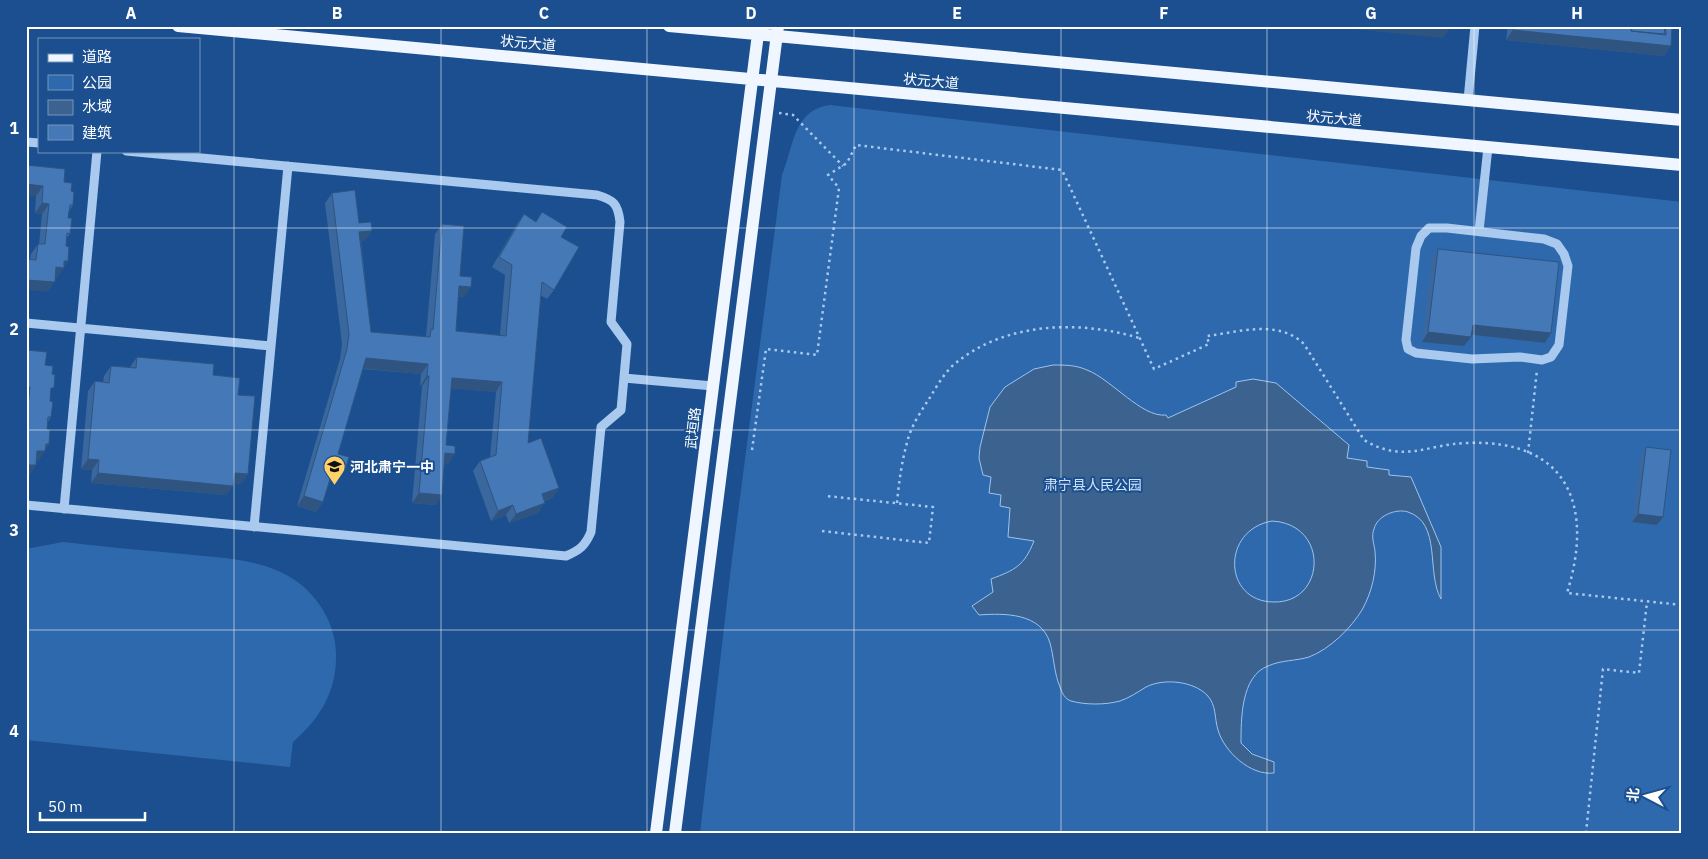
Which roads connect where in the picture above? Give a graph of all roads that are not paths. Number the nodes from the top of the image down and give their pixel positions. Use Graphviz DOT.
graph roads {
  1 [pos="178,26"];
  2 [pos="669,26"];
  3 [pos="1475,26"];
  4 [pos="759,30"];
  5 [pos="778,31"];
  6 [pos="752,79"];
  7 [pos="771,81"];
  8 [pos="1468,100"];
  9 [pos="1682,120"];
  10 [pos="1488,147"];
  11 [pos="97,152"];
  12 [pos="137,152"];
  13 [pos="1682,165"];
  14 [pos="288,166"];
  15 [pos="1479,231"];
  16 [pos="26,323"];
  17 [pos="81,328"];
  18 [pos="271,346"];
  19 [pos="624,378"];
  20 [pos="713,386"];
  21 [pos="26,505"];
  22 [pos="64,509"];
  23 [pos="254,526"];
  24 [pos="656,833"];
  25 [pos="675,833"];
  1 -- 6 [label="main road, 状元大道"];
  2 -- 4 [label="main road"];
  3 -- 8 [label="lane"];
  4 -- 5 [label="main road"];
  4 -- 6 [label="main road, 武垣路"];
  5 -- 7 [label="main road"];
  5 -- 8 [label="main road"];
  6 -- 7 [label="main road, 状元大道"];
  6 -- 20 [label="main road, 武垣路"];
  7 -- 10 [label="main road, 状元大道"];
  7 -- 25 [label="main road"];
  8 -- 9 [label="main road"];
  10 -- 13 [label="main road, 状元大道"];
  10 -- 15 [label="lane"];
  11 -- 17 [label="lane"];
  12 -- 14 [label="lane"];
  14 -- 18 [label="lane"];
  14 -- 19 [label="lane"];
  15 -- 15 [label="lane"];
  16 -- 17 [label="lane"];
  17 -- 18 [label="lane"];
  17 -- 22 [label="lane"];
  18 -- 23 [label="lane"];
  19 -- 20 [label="lane"];
  19 -- 23 [label="lane"];
  20 -- 24 [label="main road, 武垣路"];
  21 -- 22 [label="lane"];
  22 -- 23 [label="lane"];
}
